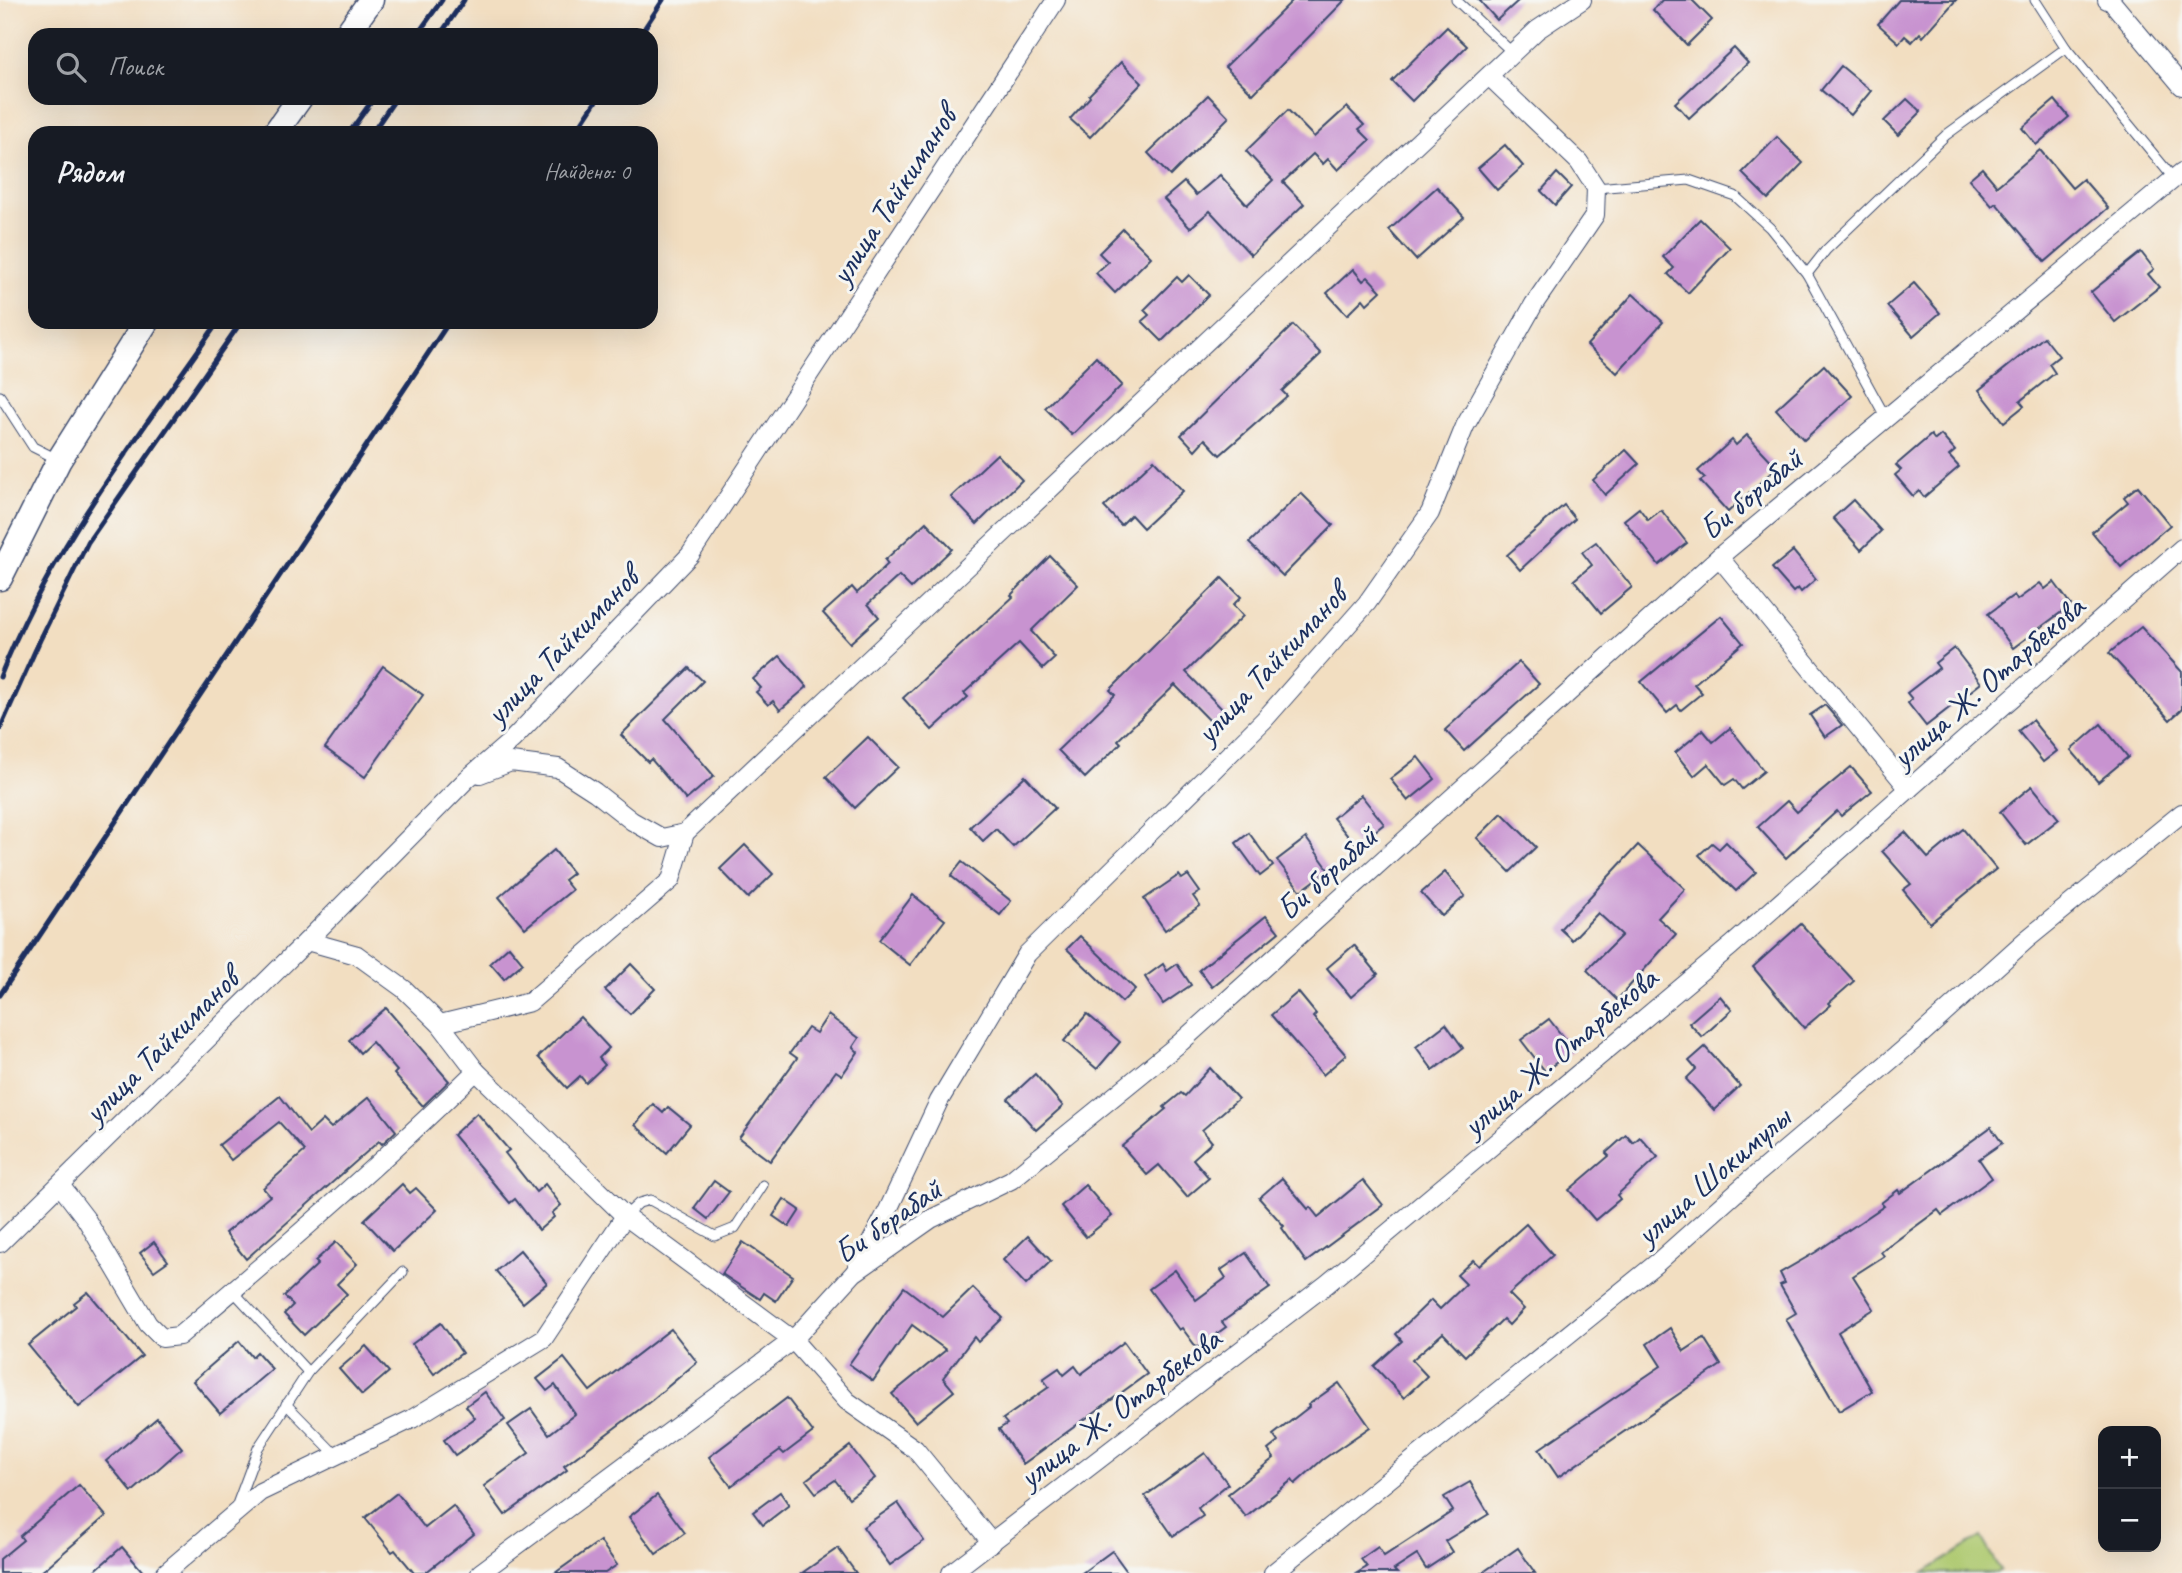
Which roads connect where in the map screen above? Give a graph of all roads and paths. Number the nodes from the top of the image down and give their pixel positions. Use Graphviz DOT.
graph roads {
  1 [pos="371,0"];
  2 [pos="1056,0"];
  3 [pos="1456,0"];
  4 [pos="1582,0"];
  5 [pos="2035,0"];
  6 [pos="2109,0"];
  7 [pos="350,28"];
  8 [pos="2066,48"];
  9 [pos="1513,53"];
  10 [pos="1490,77"];
  11 [pos="2182,86"];
  12 [pos="295,105"];
  13 [pos="280,126"];
  14 [pos="2178,176"];
  15 [pos="1596,188"];
  16 [pos="1807,274"];
  17 [pos="142,329"];
  18 [pos="0,396"];
  19 [pos="1886,418"];
  20 [pos="58,460"];
  21 [pos="2182,548"];
  22 [pos="1719,557"];
  23 [pos="0,578"];
  24 [pos="467,779"];
  25 [pos="1909,789"];
  26 [pos="2182,813"];
  27 [pos="685,833"];
  28 [pos="307,941"];
  29 [pos="440,1024"];
  30 [pos="476,1070"];
  31 [pos="60,1185"];
  32 [pos="763,1185"];
  33 [pos="625,1216"];
  34 [pos="0,1243"];
  35 [pos="403,1272"];
  36 [pos="854,1273"];
  37 [pos="233,1291"];
  38 [pos="793,1340"];
  39 [pos="308,1371"];
  40 [pos="286,1404"];
  41 [pos="336,1455"];
  42 [pos="232,1516"];
  43 [pos="992,1543"];
  44 [pos="960,1571"];
  45 [pos="165,1573"];
  46 [pos="480,1573"];
  47 [pos="1273,1573"];
  1 -- 7 [label="street"];
  2 -- 24 [label="street, улица Тайкиманов"];
  3 -- 9 [label="lane"];
  4 -- 9 [label="street"];
  5 -- 8 [label="lane"];
  6 -- 11 [label="street"];
  8 -- 14 [label="lane"];
  8 -- 16 [label="lane"];
  9 -- 10 [label="street"];
  10 -- 15 [label="street"];
  10 -- 27 [label="street"];
  12 -- 13 [label="street"];
  14 -- 19 [label="street, Би борабай"];
  15 -- 16 [label="lane"];
  15 -- 36 [label="street, улица Тайкиманов"];
  16 -- 19 [label="lane"];
  17 -- 20 [label="street"];
  18 -- 20 [label="lane"];
  19 -- 22 [label="street, Би борабай"];
  20 -- 23 [label="street"];
  21 -- 25 [label="street, улица Ж. Отарбекова"];
  22 -- 25 [label="street"];
  22 -- 36 [label="street, Би борабай"];
  24 -- 27 [label="street"];
  24 -- 28 [label="street, улица Тайкиманов"];
  25 -- 43 [label="street, улица Ж. Отарбекова"];
  26 -- 47 [label="street, улица Шокимулы"];
  27 -- 29 [label="street"];
  28 -- 29 [label="street"];
  28 -- 31 [label="street, улица Тайкиманов"];
  29 -- 30 [label="street"];
  30 -- 33 [label="street"];
  30 -- 37 [label="street"];
  31 -- 34 [label="street, улица Тайкиманов"];
  31 -- 37 [label="street"];
  32 -- 33 [label="lane"];
  33 -- 38 [label="street"];
  33 -- 41 [label="street"];
  35 -- 39 [label="lane"];
  36 -- 38 [label="street, Би борабай"];
  37 -- 39 [label="lane"];
  38 -- 43 [label="street"];
  38 -- 46 [label="street, Би борабай"];
  39 -- 40 [label="lane"];
  40 -- 41 [label="lane"];
  40 -- 42 [label="lane"];
  41 -- 42 [label="street"];
  42 -- 45 [label="street"];
  43 -- 44 [label="street, улица Ж. Отарбекова"];
}
